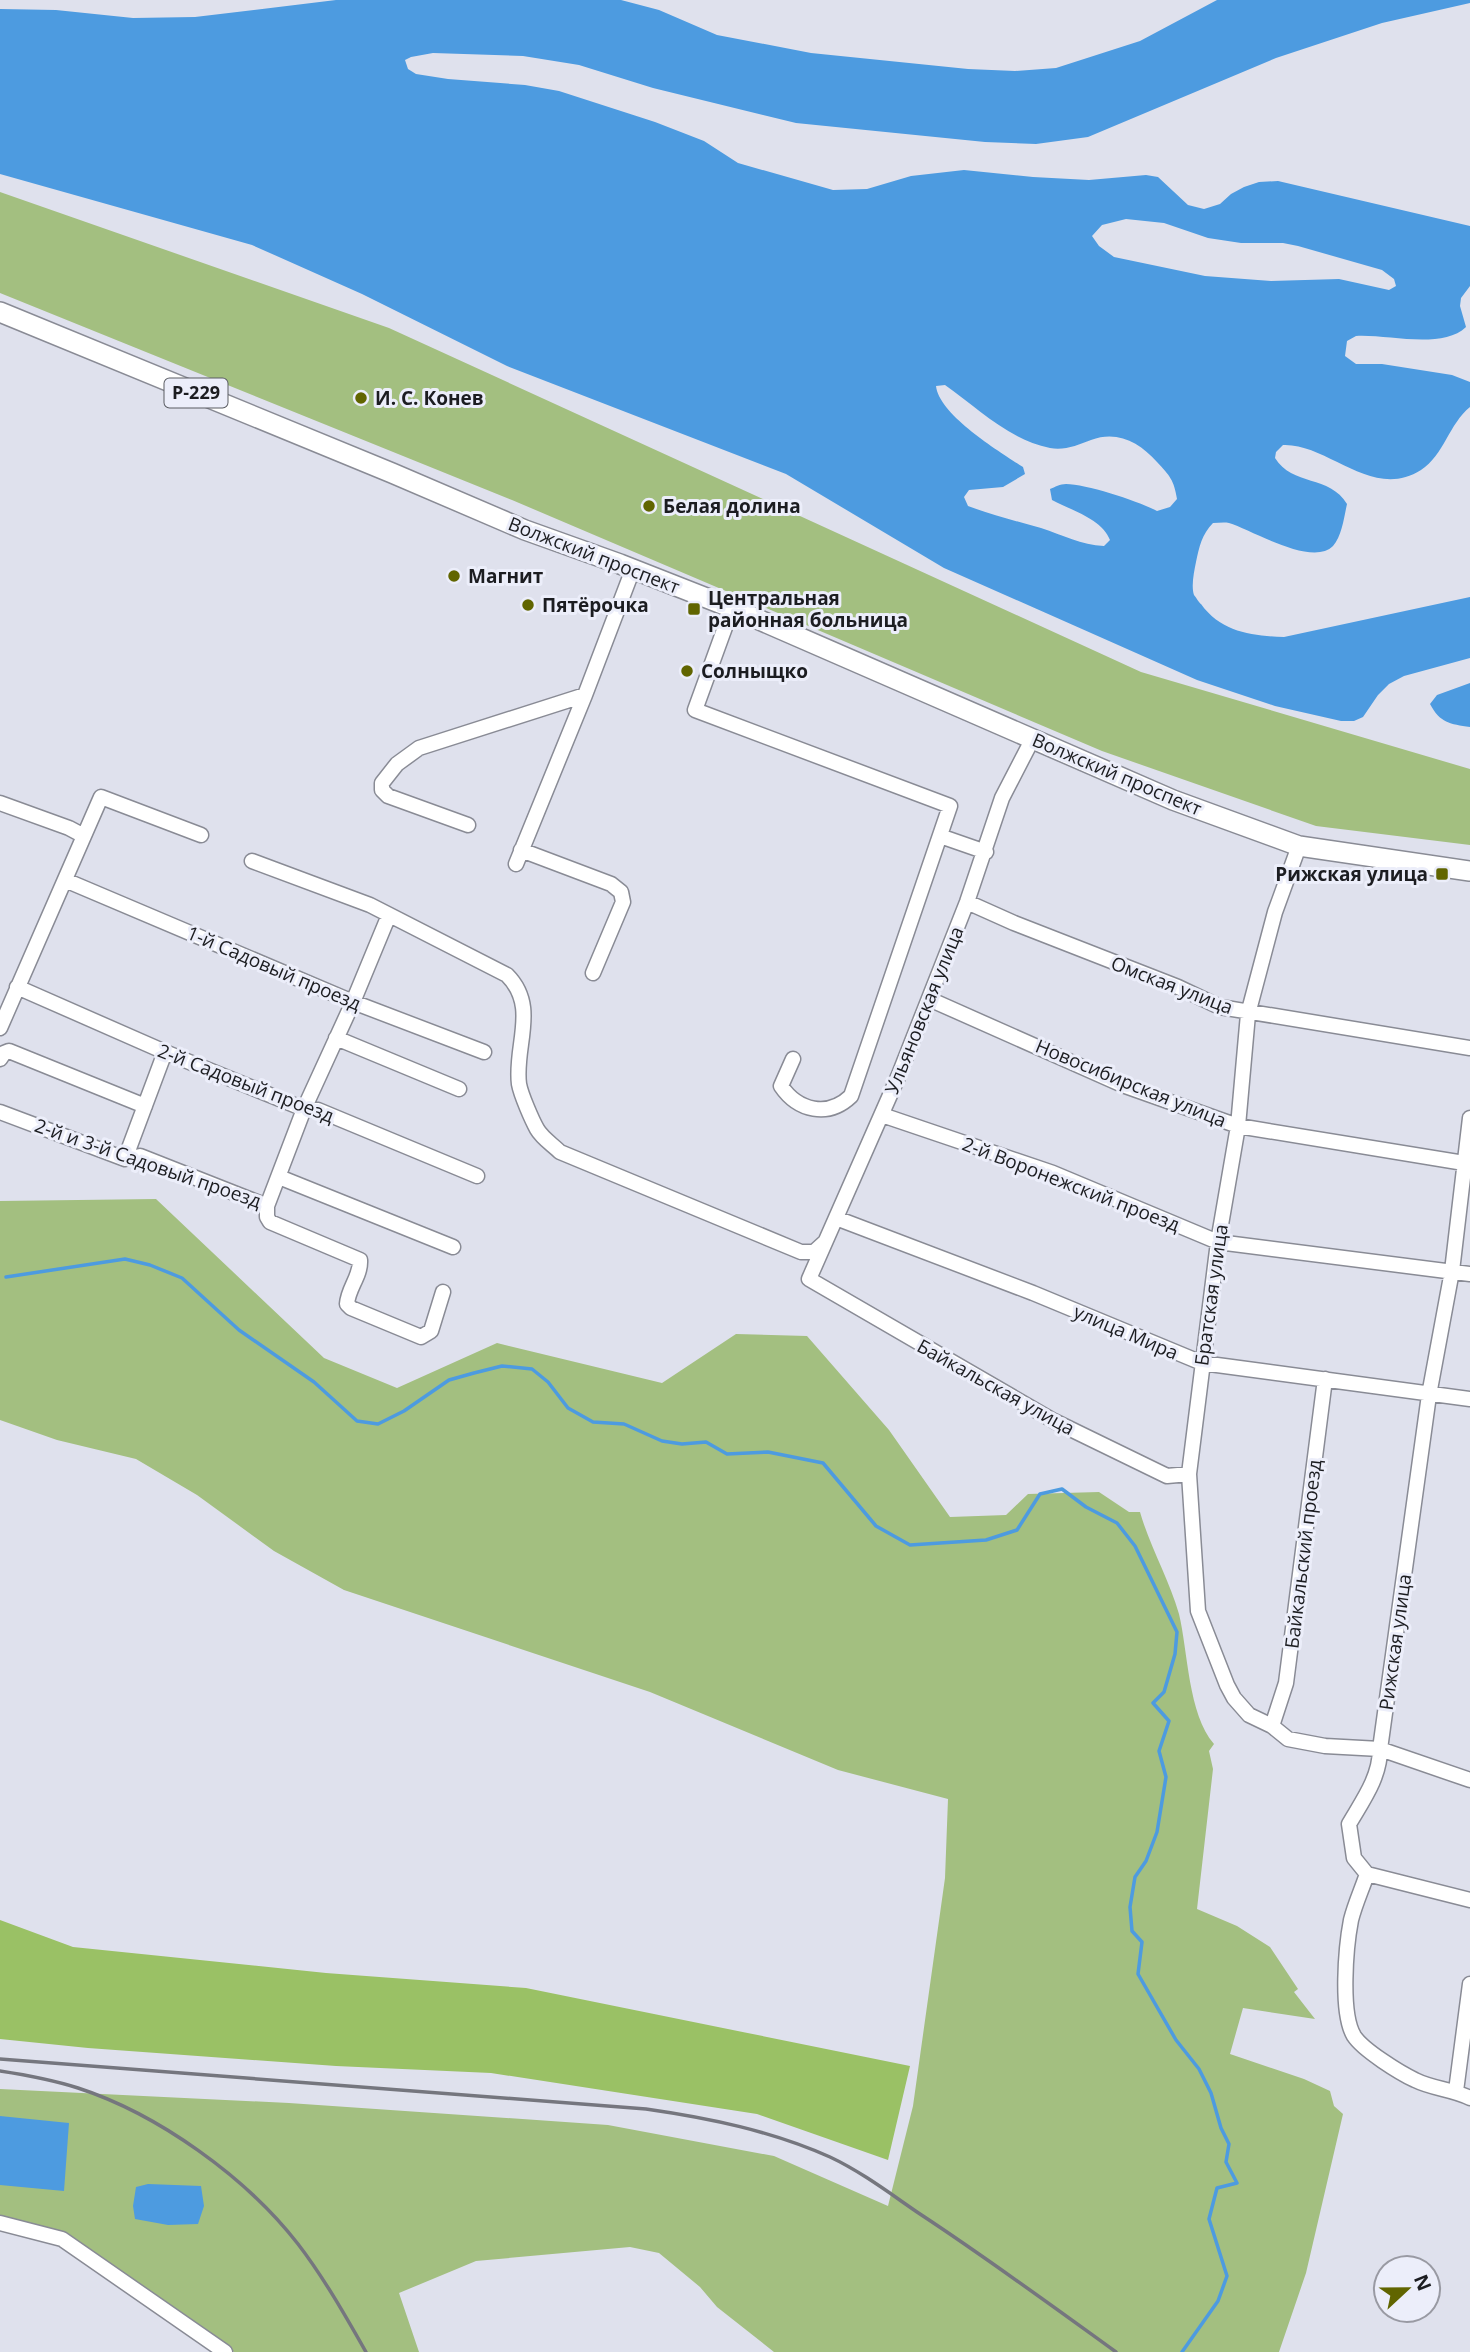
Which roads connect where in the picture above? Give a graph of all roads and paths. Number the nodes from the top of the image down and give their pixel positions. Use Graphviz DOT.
graph roads {
  1 [pos="0,312"];
  2 [pos="633,569"];
  3 [pos="732,608"];
  4 [pos="585,695"];
  5 [pos="1033,738"];
  6 [pos="0,803"];
  7 [pos="468,825"];
  8 [pos="201,835"];
  9 [pos="84,836"];
  10 [pos="940,836"];
  11 [pos="1299,845"];
  12 [pos="521,850"];
  13 [pos="986,852"];
  14 [pos="252,862"];
  15 [pos="516,864"];
  16 [pos="1470,871"];
  17 [pos="65,880"];
  18 [pos="967,902"];
  19 [pos="389,915"];
  20 [pos="593,973"];
  21 [pos="17,987"];
  22 [pos="929,999"];
  23 [pos="353,1002"];
  24 [pos="1248,1014"];
  25 [pos="0,1028"];
  26 [pos="336,1038"];
  27 [pos="1470,1048"];
  28 [pos="165,1052"];
  29 [pos="484,1052"];
  30 [pos="0,1059"];
  31 [pos="793,1059"];
  32 [pos="459,1089"];
  33 [pos="145,1106"];
  34 [pos="304,1109"];
  35 [pos="0,1112"];
  36 [pos="882,1115"];
  37 [pos="1470,1118"];
  38 [pos="1238,1126"];
  39 [pos="125,1159"];
  40 [pos="1464,1163"];
  41 [pos="477,1176"];
  42 [pos="279,1177"];
  43 [pos="267,1206"];
  44 [pos="836,1218"];
  45 [pos="825,1242"];
  46 [pos="1218,1242"];
  47 [pos="453,1247"];
  48 [pos="1452,1272"];
  49 [pos="1470,1274"];
  50 [pos="809,1279"];
  51 [pos="443,1292"];
  52 [pos="1202,1363"];
  53 [pos="1325,1379"];
  54 [pos="1429,1395"];
  55 [pos="1470,1399"];
  56 [pos="1189,1474"];
  57 [pos="1272,1726"];
  58 [pos="1380,1748"];
  59 [pos="1470,1780"];
  60 [pos="1367,1874"];
  61 [pos="1470,1900"];
  62 [pos="1470,1984"];
  63 [pos="1456,2091"];
  64 [pos="1470,2098"];
  65 [pos="0,2222"];
  66 [pos="225,2352"];
  1 -- 2 [label="main road, Волжский проспект / Р-229"];
  2 -- 3 [label="main road, Волжский проспект / Р-229"];
  2 -- 4 [label="street"];
  3 -- 5 [label="main road, Волжский проспект / Р-229"];
  3 -- 10 [label="street"];
  4 -- 7 [label="street"];
  4 -- 12 [label="street"];
  5 -- 11 [label="main road, Волжский проспект / Р-229"];
  5 -- 13 [label="street, Ульяновская улица"];
  6 -- 9 [label="street"];
  8 -- 9 [label="street"];
  9 -- 17 [label="street"];
  10 -- 13 [label="street"];
  10 -- 31 [label="street"];
  11 -- 16 [label="main road, Волжский проспект / Р-229"];
  11 -- 24 [label="street, Братская улица"];
  12 -- 15 [label="street"];
  12 -- 20 [label="street"];
  13 -- 18 [label="street, Ульяновская улица"];
  14 -- 19 [label="street"];
  17 -- 21 [label="street"];
  17 -- 23 [label="street, 1-й Садовый проезд"];
  18 -- 22 [label="street, Ульяновская улица"];
  18 -- 24 [label="street, Омская улица"];
  19 -- 23 [label="street, 2-й и 3-й Садовый проезд"];
  19 -- 45 [label="street"];
  21 -- 25 [label="street"];
  21 -- 28 [label="street, 2-й Садовый проезд"];
  22 -- 36 [label="street, Ульяновская улица"];
  22 -- 38 [label="street, Новосибирская улица"];
  23 -- 26 [label="street, 2-й и 3-й Садовый проезд"];
  23 -- 29 [label="street, 1-й Садовый проезд"];
  24 -- 27 [label="street, Омская улица"];
  24 -- 38 [label="street, Братская улица"];
  26 -- 32 [label="street"];
  26 -- 34 [label="street, 2-й и 3-й Садовый проезд"];
  28 -- 33 [label="street"];
  28 -- 34 [label="street, 2-й Садовый проезд"];
  30 -- 33 [label="street"];
  33 -- 39 [label="street"];
  34 -- 41 [label="street, 2-й Садовый проезд"];
  34 -- 42 [label="street, 2-й и 3-й Садовый проезд"];
  35 -- 39 [label="street, 2-й и 3-й Садовый проезд"];
  36 -- 44 [label="street, Ульяновская улица"];
  36 -- 46 [label="street, 2-й Воронежский проезд"];
  37 -- 40 [label="street, Рижская улица"];
  38 -- 40 [label="street, Новосибирская улица"];
  38 -- 46 [label="street, Братская улица"];
  39 -- 43 [label="street, 2-й и 3-й Садовый проезд"];
  40 -- 48 [label="street, Рижская улица"];
  42 -- 43 [label="street, 2-й и 3-й Садовый проезд"];
  42 -- 47 [label="street, 2-й и 3-й Садовый проезд"];
  43 -- 51 [label="street"];
  44 -- 45 [label="street, Ульяновская улица"];
  44 -- 52 [label="street, улица Мира"];
  45 -- 50 [label="street, Ульяновская улица"];
  46 -- 48 [label="street, 2-й Воронежский проезд"];
  46 -- 52 [label="street, Братская улица"];
  48 -- 49 [label="street, 2-й Воронежский проезд"];
  48 -- 54 [label="street, Рижская улица"];
  50 -- 56 [label="street, Байкальская улица"];
  52 -- 53 [label="street, улица Мира"];
  52 -- 56 [label="street, Братская улица"];
  53 -- 54 [label="street, улица Мира"];
  53 -- 57 [label="street, Байкальский проезд"];
  54 -- 55 [label="street, улица Мира"];
  54 -- 58 [label="street, Рижская улица"];
  56 -- 57 [label="street, Братская улица"];
  57 -- 58 [label="street"];
  58 -- 59 [label="street"];
  58 -- 60 [label="street, Рижская улица"];
  60 -- 61 [label="street"];
  60 -- 63 [label="street"];
  62 -- 63 [label="street"];
  63 -- 64 [label="street"];
  65 -- 66 [label="street"];
}
